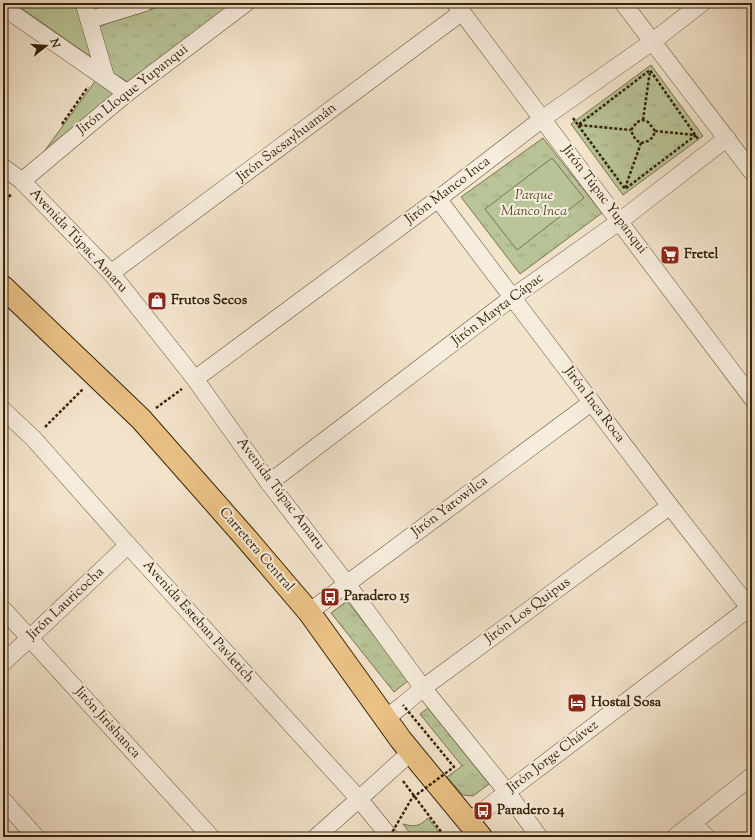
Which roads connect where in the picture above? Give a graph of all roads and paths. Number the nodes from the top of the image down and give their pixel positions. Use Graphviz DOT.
graph roads {
  1 [pos="84,3"];
  2 [pos="144,3"];
  3 [pos="246,3"];
  4 [pos="623,3"];
  5 [pos="702,3"];
  6 [pos="3,7"];
  7 [pos="458,8"];
  8 [pos="89,20"];
  9 [pos="652,42"];
  10 [pos="650,70"];
  11 [pos="106,78"];
  12 [pos="127,93"];
  13 [pos="542,119"];
  14 [pos="643,120"];
  15 [pos="578,125"];
  16 [pos="631,130"];
  17 [pos="655,131"];
  18 [pos="696,135"];
  19 [pos="727,138"];
  20 [pos="641,143"];
  21 [pos="3,167"];
  22 [pos="752,172"];
  23 [pos="22,181"];
  24 [pos="625,189"];
  25 [pos="438,199"];
  26 [pos="620,221"];
  27 [pos="111,273"];
  28 [pos="3,287"];
  29 [pos="513,297"];
  30 [pos="195,379"];
  31 [pos="82,390"];
  32 [pos="752,398"];
  33 [pos="592,402"];
  34 [pos="3,410"];
  35 [pos="141,419"];
  36 [pos="33,438"];
  37 [pos="269,483"];
  38 [pos="670,506"];
  39 [pos="128,545"];
  40 [pos="347,584"];
  41 [pos="751,608"];
  42 [pos="3,609"];
  43 [pos="309,612"];
  44 [pos="30,638"];
  45 [pos="3,663"];
  46 [pos="423,688"];
  47 [pos="395,711"];
  48 [pos="412,751"];
  49 [pos="393,767"];
  50 [pos="752,776"];
  51 [pos="507,792"];
  52 [pos="3,800"];
  53 [pos="359,800"];
  54 [pos="692,824"];
  55 [pos="474,829"];
  56 [pos="36,837"];
  57 [pos="211,837"];
  58 [pos="316,837"];
  59 [pos="390,837"];
  60 [pos="445,837"];
  61 [pos="539,837"];
  62 [pos="674,837"];
  63 [pos="707,837"];
  1 -- 8 [label="street"];
  2 -- 8 [label="street"];
  3 -- 12 [label="street, Jirón Lloque Yupanqui"];
  4 -- 9 [label="street"];
  5 -- 9 [label="street, Jirón Manco Inca"];
  6 -- 11 [label="street"];
  7 -- 13 [label="street, Jirón Túpac Yupanqui"];
  7 -- 27 [label="street, Jirón Sacsayhuamán"];
  8 -- 11 [label="street"];
  9 -- 13 [label="street, Jirón Manco Inca"];
  9 -- 19 [label="street"];
  10 -- 14 [label="path"];
  10 -- 15 [label="path"];
  10 -- 18 [label="path"];
  11 -- 12 [label="street"];
  12 -- 23 [label="street, Jirón Lloque Yupanqui"];
  13 -- 25 [label="street, Jirón Manco Inca"];
  13 -- 26 [label="street, Jirón Túpac Yupanqui"];
  14 -- 16 [label="path"];
  14 -- 17 [label="path"];
  15 -- 16 [label="path"];
  15 -- 24 [label="path"];
  16 -- 20 [label="path"];
  17 -- 18 [label="path"];
  17 -- 20 [label="path"];
  18 -- 24 [label="path"];
  19 -- 22 [label="street"];
  19 -- 26 [label="street, Jirón Mayta Cápac"];
  20 -- 24 [label="path"];
  21 -- 23 [label="street, Avenida Túpac Amaru"];
  23 -- 27 [label="street, Avenida Túpac Amaru"];
  25 -- 29 [label="street, Jirón Inca Roca"];
  25 -- 30 [label="street, Jirón Manco Inca"];
  26 -- 29 [label="street, Jirón Mayta Cápac"];
  26 -- 32 [label="street, Jirón Túpac Yupanqui"];
  27 -- 30 [label="street, Avenida Túpac Amaru"];
  28 -- 35 [label="highway, Carretera Central"];
  29 -- 33 [label="street, Jirón Inca Roca"];
  29 -- 37 [label="street, Jirón Mayta Cápac"];
  30 -- 35 [label="path"];
  30 -- 37 [label="street, Avenida Túpac Amaru"];
  31 -- 36 [label="path"];
  33 -- 38 [label="street, Jirón Inca Roca"];
  33 -- 40 [label="street, Jirón Yarowilca"];
  34 -- 36 [label="street, Avenida Esteban Pavletich"];
  35 -- 43 [label="highway, Carretera Central"];
  36 -- 39 [label="street, Avenida Esteban Pavletich"];
  37 -- 40 [label="street, Avenida Túpac Amaru"];
  38 -- 41 [label="street, Jirón Inca Roca"];
  38 -- 46 [label="street, Jirón Los Quipus"];
  39 -- 44 [label="street, Jirón Lauricocha"];
  39 -- 53 [label="street, Avenida Esteban Pavletich"];
  40 -- 43 [label="street, Jirón Yarowilca"];
  40 -- 46 [label="street, Avenida Túpac Amaru"];
  41 -- 51 [label="street, Jirón Jorge Chávez"];
  42 -- 44 [label="street, Jirón Jirishanca"];
  43 -- 47 [label="highway, Carretera Central"];
  44 -- 45 [label="street, Jirón Lauricocha"];
  44 -- 57 [label="street, Jirón Jirishanca"];
  46 -- 47 [label="street, Jirón Los Quipus"];
  46 -- 51 [label="street, Avenida Túpac Amaru"];
  47 -- 48 [label="highway, Carretera Central"];
  47 -- 59 [label="path, bridge"];
  48 -- 49 [label="street"];
  48 -- 55 [label="highway, Carretera Central"];
  49 -- 53 [label="street"];
  49 -- 60 [label="path"];
  50 -- 54 [label="street"];
  51 -- 55 [label="street, Jirón Jorge Chávez"];
  51 -- 61 [label="street, Avenida Túpac Amaru"];
  52 -- 56 [label="street"];
  53 -- 58 [label="street"];
  53 -- 59 [label="street, Avenida Esteban Pavletich"];
  54 -- 62 [label="street"];
  54 -- 63 [label="street"];
}
